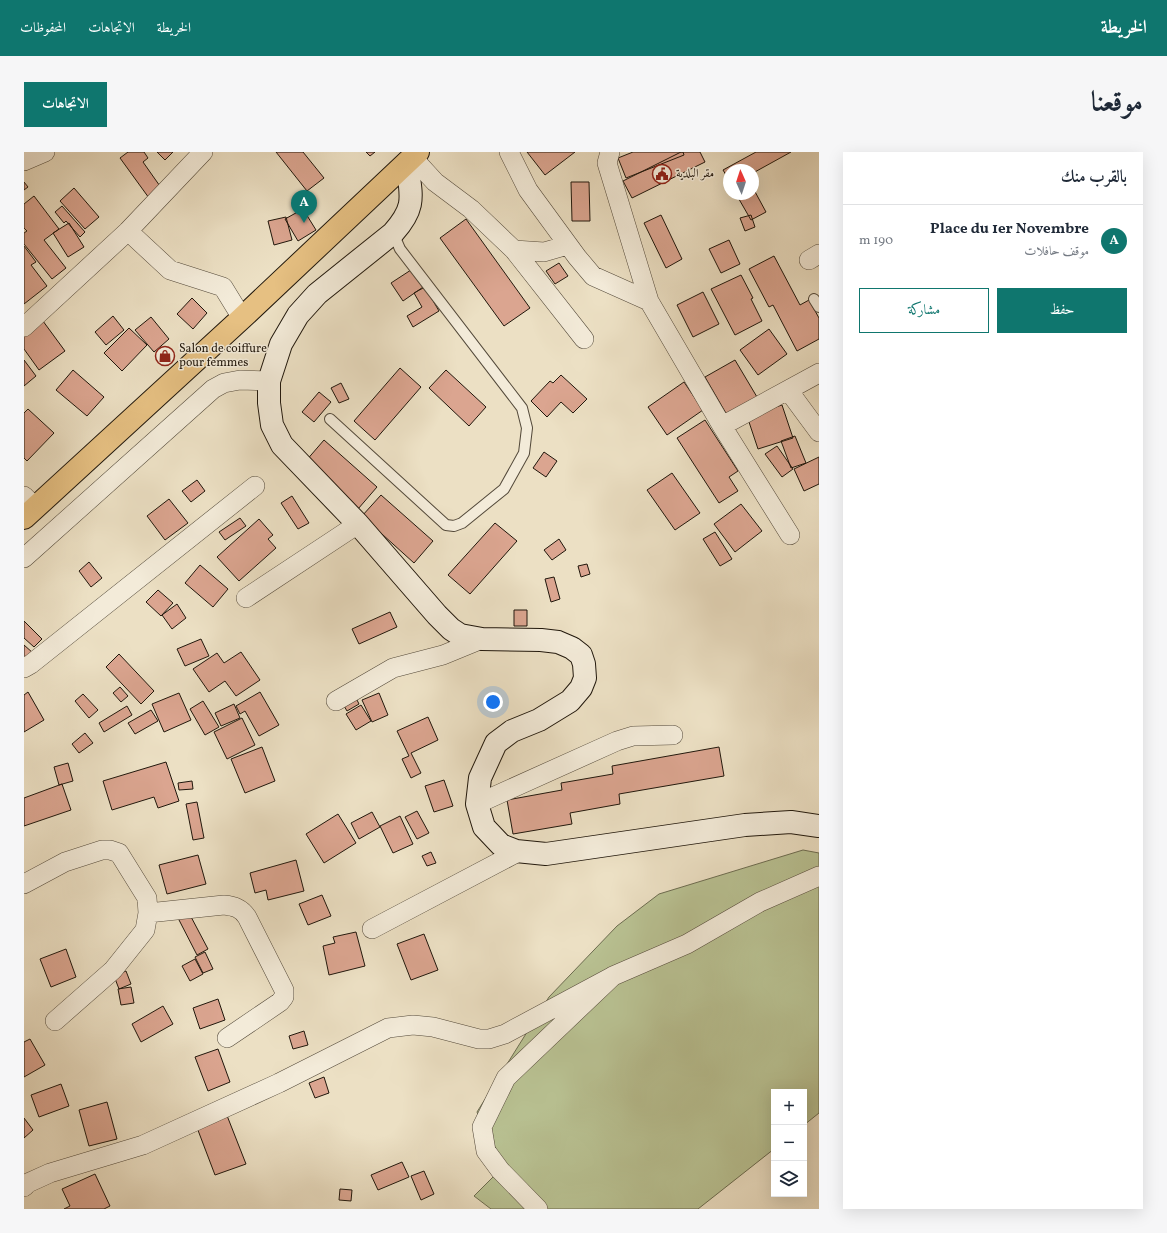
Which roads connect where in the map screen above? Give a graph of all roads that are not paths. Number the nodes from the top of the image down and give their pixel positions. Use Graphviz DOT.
graph roads {
  1 [pos="45,152"];
  2 [pos="203,152"];
  3 [pos="509,152"];
  4 [pos="610,152"];
  5 [pos="413,158"];
  6 [pos="24,161"];
  7 [pos="128,231"];
  8 [pos="393,233"];
  9 [pos="568,245"];
  10 [pos="514,250"];
  11 [pos="649,301"];
  12 [pos="242,318"];
  13 [pos="24,327"];
  14 [pos="584,339"];
  15 [pos="819,373"];
  16 [pos="269,381"];
  17 [pos="788,390"];
  18 [pos="330,419"];
  19 [pos="722,426"];
  20 [pos="819,432"];
  21 [pos="255,486"];
  22 [pos="28,507"];
  23 [pos="358,524"];
  24 [pos="790,535"];
  25 [pos="24,558"];
  26 [pos="246,598"];
  27 [pos="482,639"];
  28 [pos="24,668"];
  29 [pos="336,701"];
  30 [pos="672,735"];
  31 [pos="477,804"];
  32 [pos="819,826"];
  33 [pos="520,851"];
  34 [pos="819,876"];
  35 [pos="24,884"];
  36 [pos="148,913"];
  37 [pos="372,929"];
  38 [pos="613,976"];
  39 [pos="55,1021"];
  40 [pos="227,1038"];
  41 [pos="24,1187"];
  42 [pos="538,1209"];
  1 -- 6 [label="street"];
  2 -- 7 [label="street"];
  3 -- 9 [label="street"];
  4 -- 11 [label="street"];
  5 -- 8 [label="main road"];
  5 -- 10 [label="street"];
  5 -- 12 [label="main road"];
  7 -- 12 [label="street"];
  7 -- 13 [label="street"];
  8 -- 16 [label="main road"];
  8 -- 18 [label="lane"];
  9 -- 10 [label="street"];
  9 -- 11 [label="street"];
  10 -- 14 [label="street"];
  11 -- 19 [label="street"];
  12 -- 22 [label="main road"];
  15 -- 17 [label="street"];
  16 -- 23 [label="main road"];
  16 -- 25 [label="street"];
  17 -- 19 [label="street"];
  17 -- 20 [label="street"];
  19 -- 24 [label="street"];
  21 -- 28 [label="street"];
  23 -- 26 [label="street"];
  23 -- 27 [label="main road"];
  27 -- 29 [label="street"];
  27 -- 31 [label="main road"];
  30 -- 31 [label="street"];
  31 -- 33 [label="main road"];
  32 -- 33 [label="main road"];
  33 -- 37 [label="street"];
  34 -- 38 [label="street"];
  35 -- 36 [label="street"];
  36 -- 39 [label="street"];
  36 -- 40 [label="street"];
  38 -- 41 [label="street"];
  38 -- 42 [label="street"];
}
